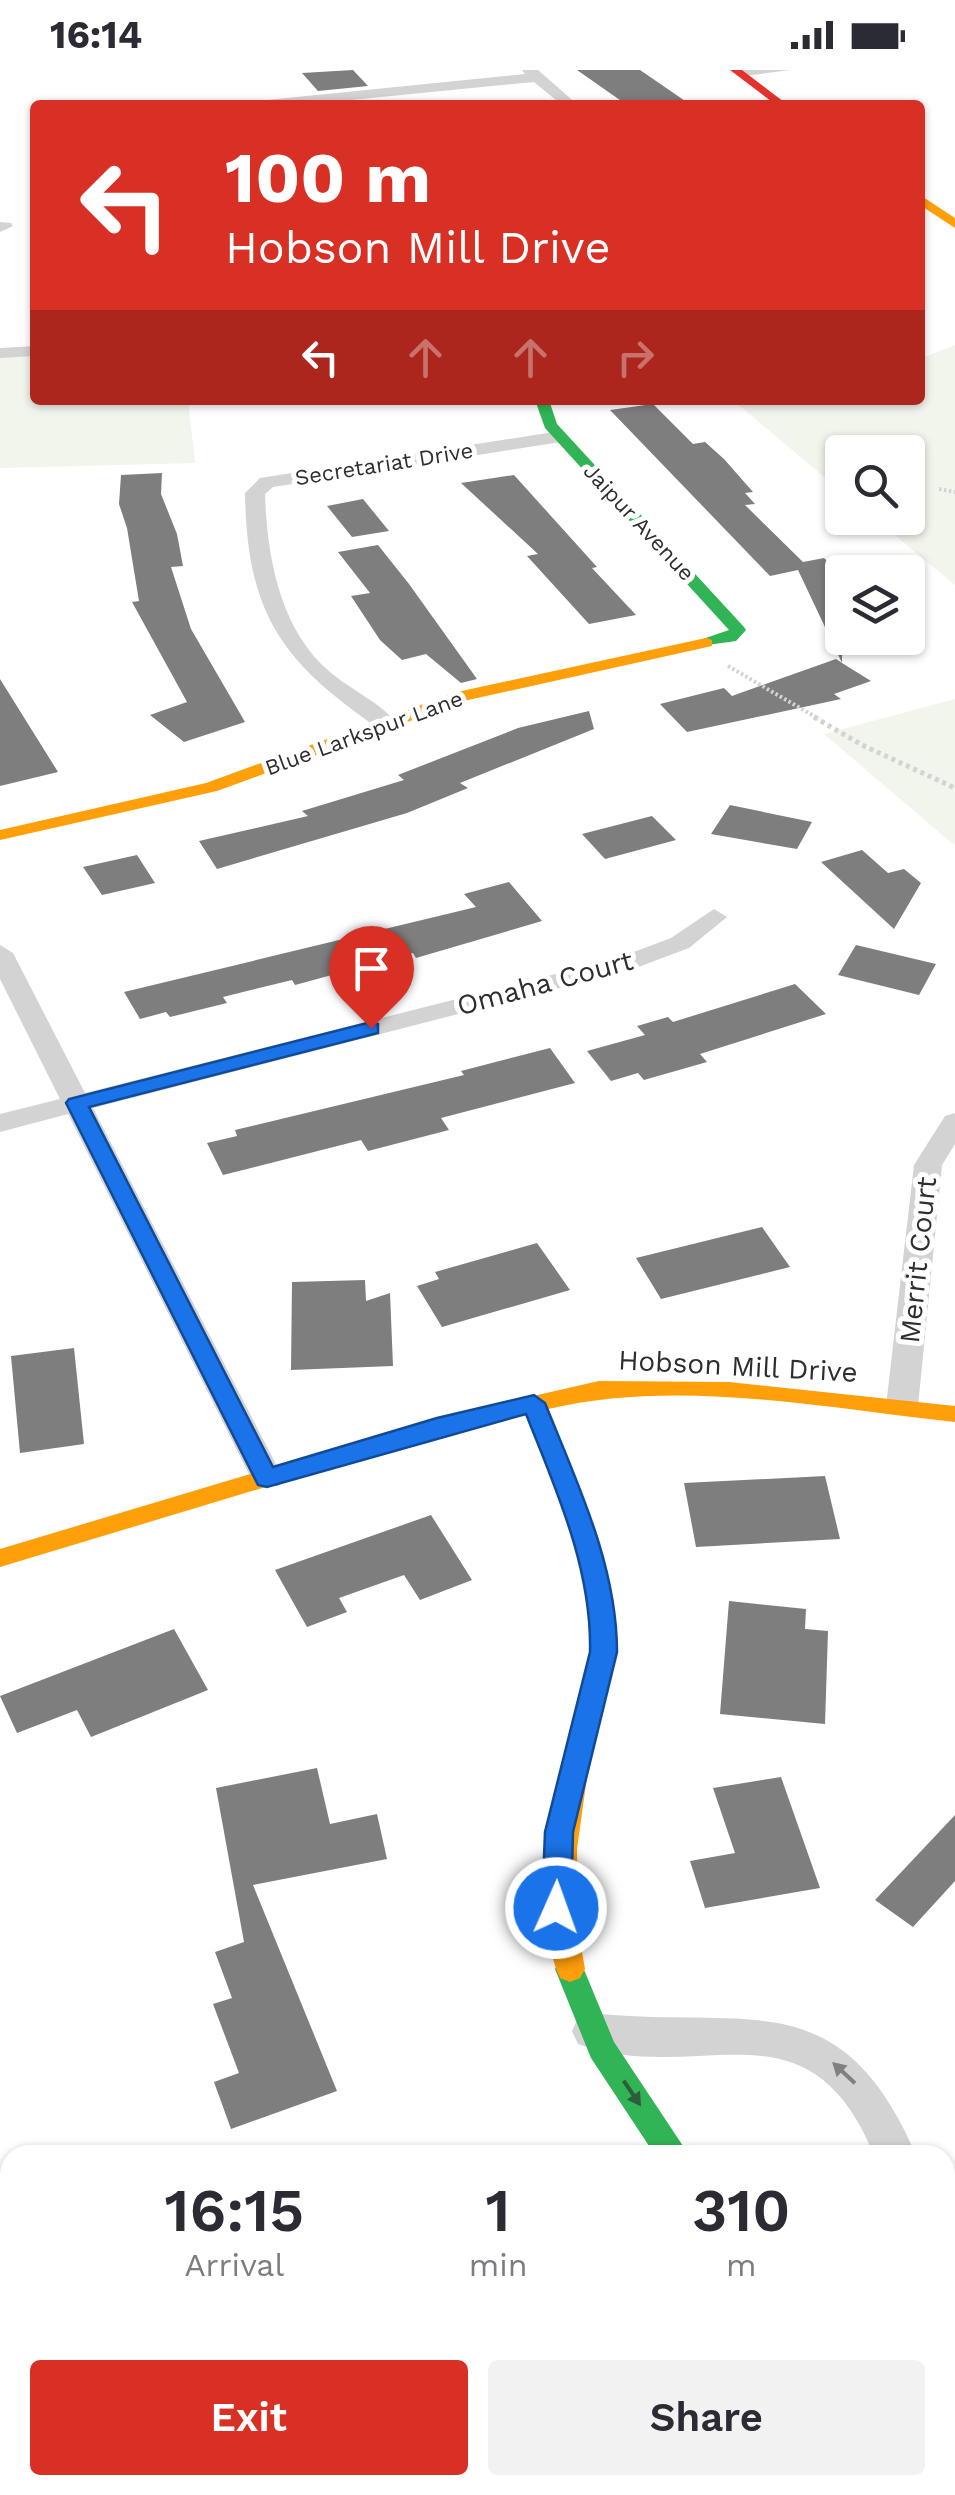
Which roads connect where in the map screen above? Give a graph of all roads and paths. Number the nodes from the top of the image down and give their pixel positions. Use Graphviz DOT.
graph roads {
  1 [pos="783,70"];
  2 [pos="737,71"];
  3 [pos="533,74"];
  4 [pos="302,100"];
  5 [pos="565,100"];
  6 [pos="776,100"];
  7 [pos="925,203"];
  8 [pos="955,224"];
  9 [pos="30,351"];
  10 [pos="0,353"];
  11 [pos="543,405"];
  12 [pos="560,437"];
  13 [pos="939,489"];
  14 [pos="955,492"];
  15 [pos="730,638"];
  16 [pos="726,665"];
  17 [pos="386,724"];
  18 [pos="955,788"];
  19 [pos="0,835"];
  20 [pos="714,917"];
  21 [pos="0,954"];
  22 [pos="77,1103"];
  23 [pos="955,1122"];
  24 [pos="0,1123"];
  25 [pos="534,1403"];
  26 [pos="902,1406"];
  27 [pos="955,1414"];
  28 [pos="267,1478"];
  29 [pos="0,1558"];
  30 [pos="592,2031"];
  31 [pos="666,2145"];
  32 [pos="891,2145"];
  1 -- 2 [label="street"];
  2 -- 6 [label="street"];
  3 -- 4 [label="street"];
  3 -- 5 [label="street"];
  7 -- 8 [label="street"];
  9 -- 10 [label="street"];
  11 -- 12 [label="street, Jaipur Avenue"];
  12 -- 15 [label="street, Jaipur Avenue"];
  12 -- 17 [label="street, Secretariat Drive"];
  13 -- 14 [label="path"];
  15 -- 17 [label="street, Blue Larkspur Lane"];
  16 -- 18 [label="path"];
  17 -- 19 [label="street, Blue Larkspur Lane"];
  20 -- 22 [label="street, Omaha Court"];
  21 -- 22 [label="street"];
  22 -- 24 [label="street, Omaha Court"];
  22 -- 28 [label="street"];
  23 -- 26 [label="street, Merrit Court"];
  25 -- 26 [label="street, Hobson Mill Drive"];
  25 -- 28 [label="street, Hobson Mill Drive"];
  25 -- 30 [label="street"];
  26 -- 27 [label="street, Hobson Mill Drive"];
  28 -- 29 [label="street, Hobson Mill Drive"];
  30 -- 31 [label="street, one-way"];
  32 -- 30 [label="street, one-way"];
}
